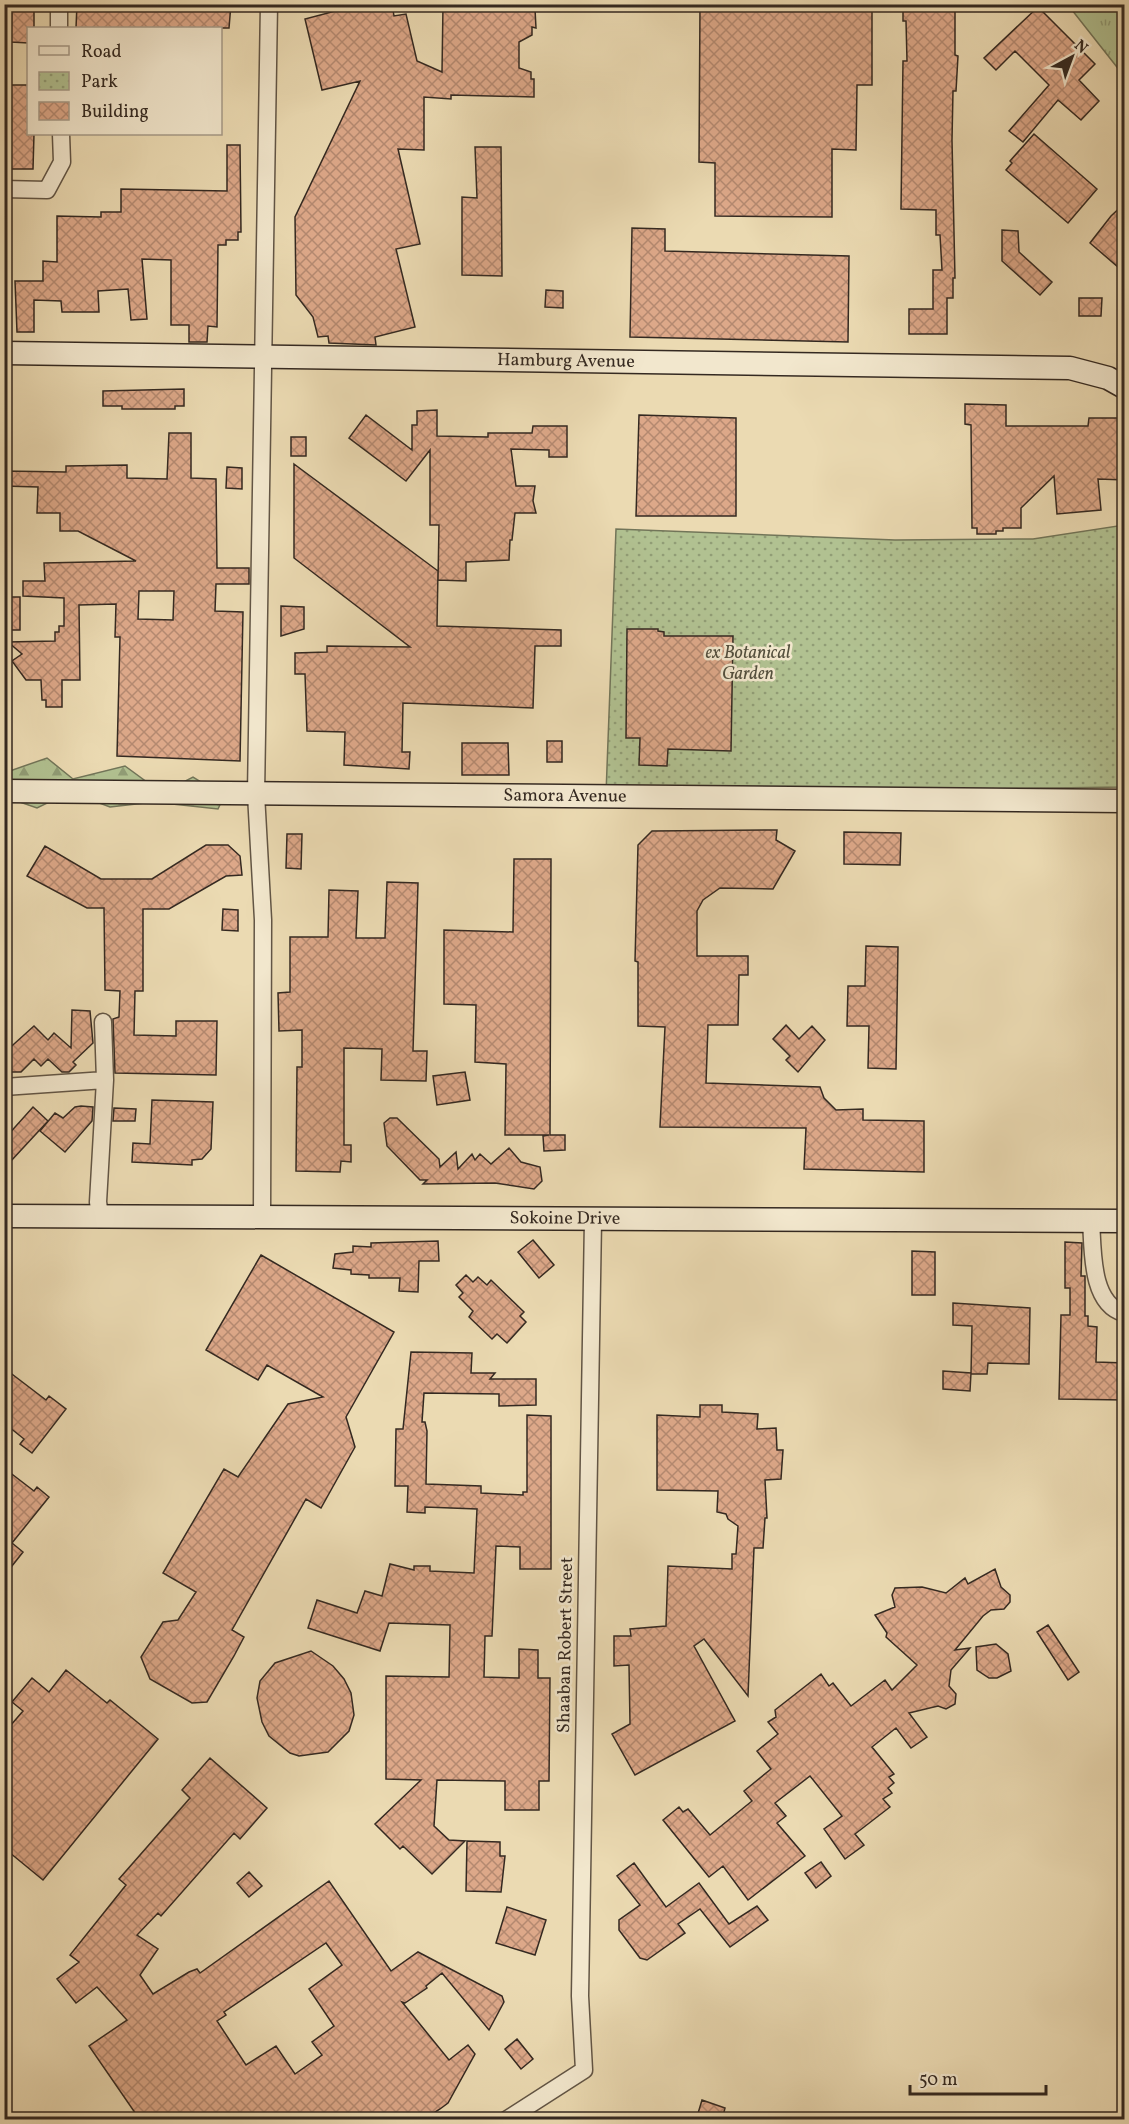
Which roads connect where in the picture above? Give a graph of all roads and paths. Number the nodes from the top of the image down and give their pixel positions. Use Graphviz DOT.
graph roads {
  1 [pos="269,4"];
  2 [pos="61,135"];
  3 [pos="4,189"];
  4 [pos="4,353"];
  5 [pos="264,356"];
  6 [pos="1125,387"];
  7 [pos="4,791"];
  8 [pos="256,794"];
  9 [pos="1125,801"];
  10 [pos="103,1022"];
  11 [pos="105,1080"];
  12 [pos="4,1087"];
  13 [pos="100,1215"];
  14 [pos="4,1216"];
  15 [pos="261,1217"];
  16 [pos="593,1220"];
  17 [pos="1091,1220"];
  18 [pos="1125,1221"];
  19 [pos="1125,1313"];
  20 [pos="506,2120"];
  1 -- 5 [label="street"];
  2 -- 3 [label="street"];
  4 -- 5 [label="street, Hamburg Avenue"];
  5 -- 6 [label="street, Hamburg Avenue"];
  5 -- 8 [label="street"];
  7 -- 8 [label="street, Samora Avenue"];
  8 -- 9 [label="street, Samora Avenue"];
  8 -- 15 [label="street"];
  10 -- 11 [label="street"];
  11 -- 12 [label="street"];
  11 -- 13 [label="street"];
  13 -- 14 [label="street, Sokoine Drive"];
  13 -- 15 [label="street, Sokoine Drive"];
  15 -- 16 [label="street, Sokoine Drive"];
  16 -- 17 [label="street, Sokoine Drive"];
  16 -- 20 [label="street, Shaaban Robert Street"];
  17 -- 18 [label="street, Sokoine Drive"];
  17 -- 19 [label="street"];
}
